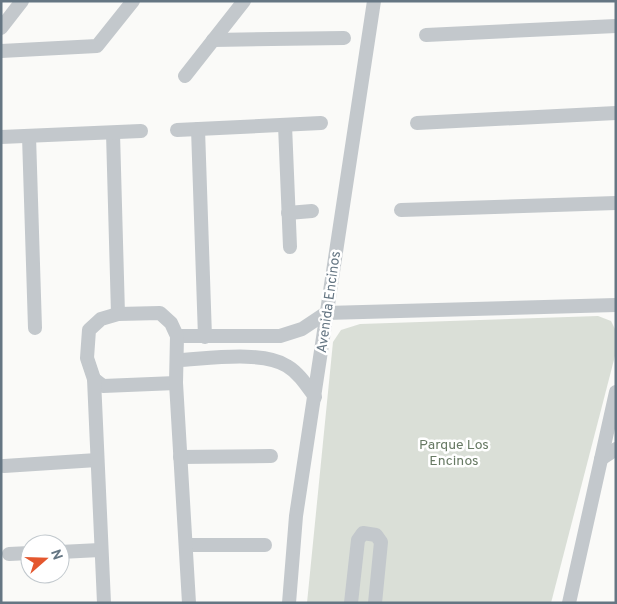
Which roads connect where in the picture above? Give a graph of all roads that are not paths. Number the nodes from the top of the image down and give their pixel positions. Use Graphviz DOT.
graph roads {
  1 [pos="22,1"];
  2 [pos="134,1"];
  3 [pos="244,1"];
  4 [pos="374,1"];
  5 [pos="616,26"];
  6 [pos="1,28"];
  7 [pos="426,35"];
  8 [pos="344,38"];
  9 [pos="213,40"];
  10 [pos="1,51"];
  11 [pos="185,76"];
  12 [pos="616,113"];
  13 [pos="321,123"];
  14 [pos="417,123"];
  15 [pos="285,125"];
  16 [pos="198,129"];
  17 [pos="177,130"];
  18 [pos="141,131"];
  19 [pos="113,133"];
  20 [pos="29,136"];
  21 [pos="1,137"];
  22 [pos="616,203"];
  23 [pos="401,210"];
  24 [pos="312,211"];
  25 [pos="288,213"];
  26 [pos="290,247"];
  27 [pos="616,305"];
  28 [pos="326,313"];
  29 [pos="118,314"];
  30 [pos="35,328"];
  31 [pos="177,336"];
  32 [pos="206,336"];
  33 [pos="177,360"];
  34 [pos="94,379"];
  35 [pos="176,383"];
  36 [pos="616,392"];
  37 [pos="315,397"];
  38 [pos="616,449"];
  39 [pos="271,456"];
  40 [pos="180,457"];
  41 [pos="601,458"];
  42 [pos="97,460"];
  43 [pos="4,466"];
  44 [pos="186,545"];
  45 [pos="265,545"];
  46 [pos="100,550"];
  47 [pos="70,552"];
  48 [pos="20,553"];
  49 [pos="9,554"];
  50 [pos="104,603"];
  51 [pos="189,603"];
  52 [pos="289,603"];
  53 [pos="352,603"];
  54 [pos="375,603"];
  55 [pos="569,603"];
  1 -- 6 [label="street"];
  2 -- 10 [label="street"];
  3 -- 9 [label="street"];
  4 -- 28 [label="street, Avenida Encinos"];
  5 -- 7 [label="street"];
  8 -- 9 [label="street"];
  9 -- 11 [label="street"];
  12 -- 14 [label="street"];
  13 -- 15 [label="street"];
  15 -- 16 [label="street"];
  15 -- 25 [label="street"];
  16 -- 17 [label="street"];
  16 -- 32 [label="street"];
  18 -- 19 [label="street"];
  19 -- 20 [label="street"];
  19 -- 29 [label="street"];
  20 -- 21 [label="street"];
  20 -- 30 [label="street"];
  22 -- 23 [label="street"];
  24 -- 25 [label="street"];
  25 -- 26 [label="street"];
  27 -- 28 [label="street"];
  28 -- 32 [label="street"];
  28 -- 37 [label="street, Avenida Encinos"];
  29 -- 31 [label="street"];
  29 -- 34 [label="street"];
  31 -- 32 [label="street"];
  31 -- 33 [label="street"];
  33 -- 35 [label="street"];
  33 -- 37 [label="street"];
  34 -- 35 [label="street"];
  34 -- 42 [label="street"];
  35 -- 40 [label="street"];
  36 -- 41 [label="street"];
  37 -- 52 [label="street, Avenida Encinos"];
  38 -- 41 [label="street"];
  39 -- 40 [label="street"];
  40 -- 44 [label="street"];
  41 -- 55 [label="street"];
  42 -- 43 [label="street"];
  42 -- 46 [label="street"];
  44 -- 45 [label="street"];
  44 -- 51 [label="street"];
  46 -- 47 [label="street"];
  46 -- 50 [label="street"];
  48 -- 49 [label="street"];
  53 -- 54 [label="street"];
}
